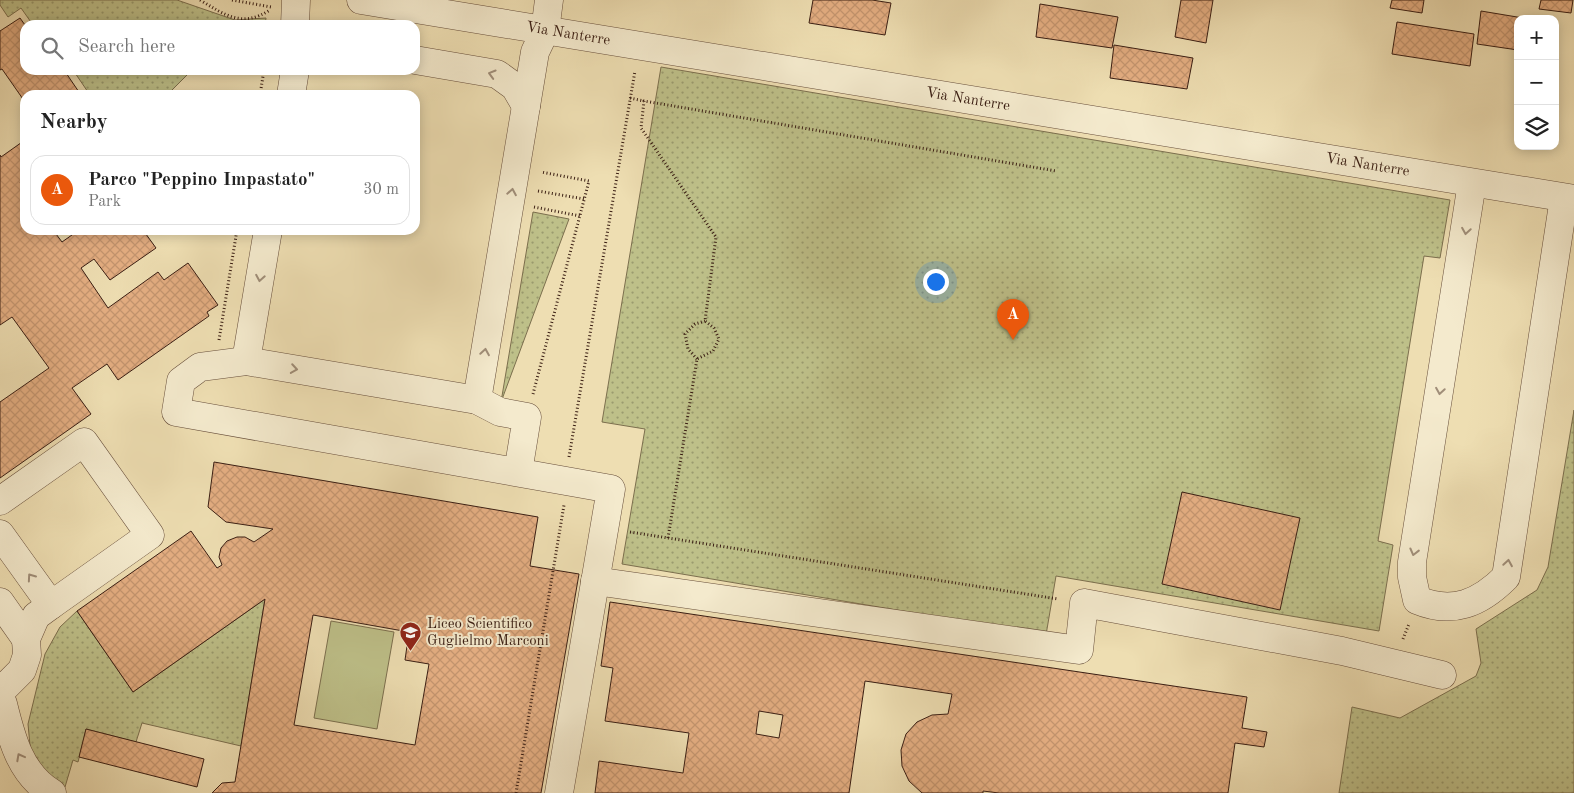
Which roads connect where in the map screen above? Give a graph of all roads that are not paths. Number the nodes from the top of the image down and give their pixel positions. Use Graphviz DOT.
graph roads {
  1 [pos="361,0"];
  2 [pos="549,0"];
  3 [pos="285,4"];
  4 [pos="293,20"];
  5 [pos="545,31"];
  6 [pos="420,61"];
  7 [pos="294,75"];
  8 [pos="291,90"];
  9 [pos="526,106"];
  10 [pos="1472,183"];
  11 [pos="1569,198"];
  12 [pos="267,235"];
  13 [pos="246,361"];
  14 [pos="477,400"];
  15 [pos="518,472"];
  16 [pos="0,501"];
  17 [pos="0,534"];
  18 [pos="595,581"];
  19 [pos="0,602"];
  20 [pos="51,606"];
  21 [pos="26,639"];
  22 [pos="1442,675"];
  23 [pos="1,697"];
  24 [pos="52,793"];
  25 [pos="559,793"];
  1 -- 5 [label="street, Via Nanterre"];
  2 -- 5 [label="street"];
  3 -- 4 [label="street"];
  5 -- 9 [label="street"];
  5 -- 10 [label="street, Via Nanterre"];
  9 -- 6 [label="street, one-way"];
  7 -- 8 [label="street"];
  14 -- 9 [label="street, one-way"];
  10 -- 11 [label="street, Via Nanterre"];
  10 -- 11 [label="street, one-way"];
  12 -- 13 [label="street, one-way"];
  13 -- 14 [label="street, one-way"];
  13 -- 15 [label="street"];
  14 -- 15 [label="street"];
  15 -- 18 [label="street"];
  16 -- 20 [label="street"];
  20 -- 17 [label="street, one-way"];
  18 -- 22 [label="street"];
  18 -- 25 [label="street"];
  19 -- 21 [label="street"];
  20 -- 21 [label="street"];
  21 -- 23 [label="street"];
  24 -- 23 [label="street, one-way"];
}
